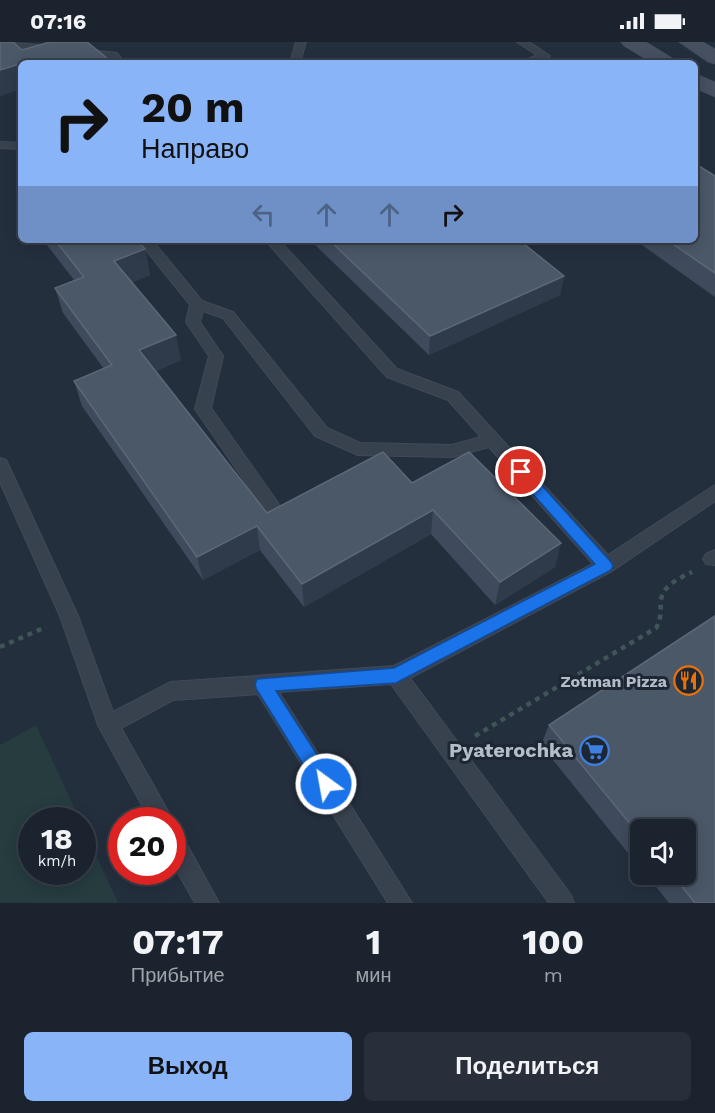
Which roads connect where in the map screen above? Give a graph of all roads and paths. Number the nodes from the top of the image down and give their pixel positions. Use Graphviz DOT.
graph roads {
  1 [pos="301,42"];
  2 [pos="522,42"];
  3 [pos="631,42"];
  4 [pos="689,42"];
  5 [pos="0,44"];
  6 [pos="715,58"];
  7 [pos="117,60"];
  8 [pos="297,60"];
  9 [pos="534,60"];
  10 [pos="662,60"];
  11 [pos="698,81"];
  12 [pos="715,91"];
  13 [pos="0,145"];
  14 [pos="18,146"];
  15 [pos="147,243"];
  16 [pos="275,243"];
  17 [pos="197,304"];
  18 [pos="493,440"];
  19 [pos="0,464"];
  20 [pos="715,492"];
  21 [pos="279,517"];
  22 [pos="714,558"];
  23 [pos="606,566"];
  24 [pos="69,616"];
  25 [pos="0,647"];
  26 [pos="396,675"];
  27 [pos="263,685"];
  28 [pos="108,725"];
  29 [pos="451,751"];
  30 [pos="155,807"];
  31 [pos="186,864"];
  32 [pos="208,903"];
  33 [pos="400,903"];
  34 [pos="563,903"];
  1 -- 8 [label="lane"];
  2 -- 9 [label="lane"];
  3 -- 10 [label="main road"];
  4 -- 6 [label="main road"];
  5 -- 7 [label="lane"];
  11 -- 12 [label="main road"];
  13 -- 14 [label="lane"];
  15 -- 17 [label="lane"];
  16 -- 18 [label="lane"];
  17 -- 18 [label="lane"];
  17 -- 21 [label="lane"];
  18 -- 23 [label="lane"];
  19 -- 24 [label="lane"];
  20 -- 23 [label="lane"];
  22 -- 29 [label="path"];
  23 -- 26 [label="lane"];
  24 -- 25 [label="path"];
  24 -- 28 [label="lane"];
  26 -- 27 [label="lane"];
  26 -- 29 [label="lane"];
  27 -- 28 [label="lane"];
  27 -- 33 [label="lane"];
  28 -- 30 [label="lane"];
  29 -- 34 [label="lane"];
  31 -- 32 [label="lane"];
}
